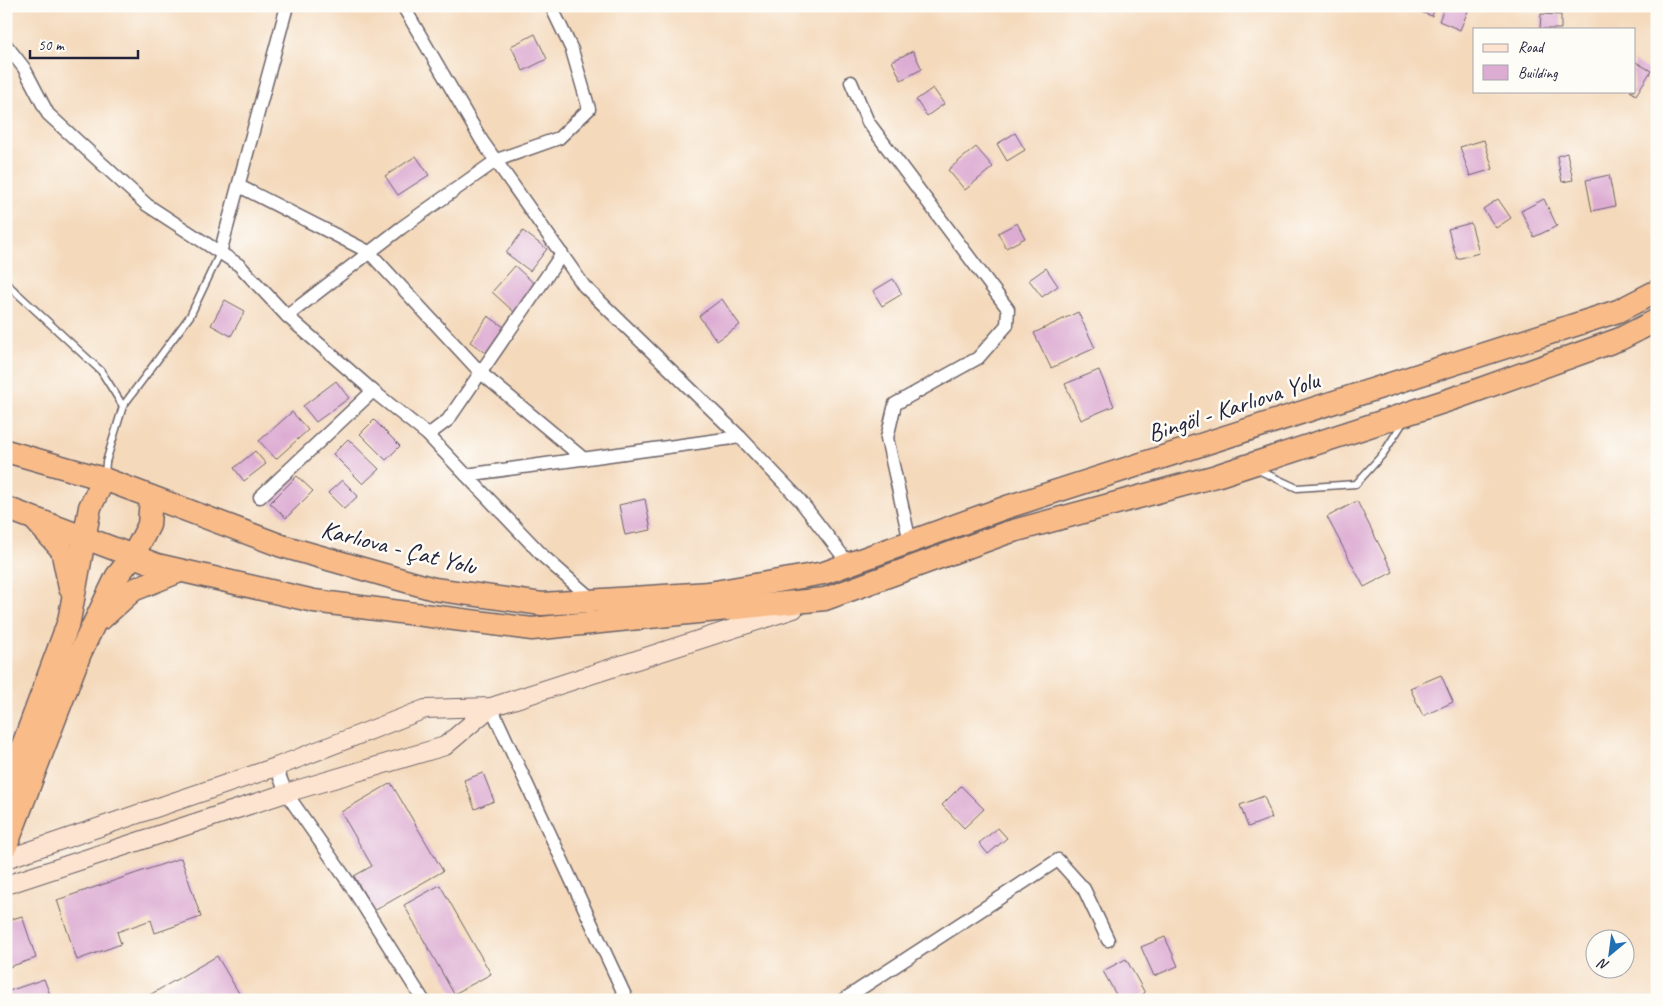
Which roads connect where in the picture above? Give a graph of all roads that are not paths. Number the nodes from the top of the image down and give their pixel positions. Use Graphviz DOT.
graph roads {
  1 [pos="287,6"];
  2 [pos="403,6"];
  3 [pos="551,6"];
  4 [pos="6,45"];
  5 [pos="851,82"];
  6 [pos="497,160"];
  7 [pos="239,186"];
  8 [pos="369,252"];
  9 [pos="220,253"];
  10 [pos="562,254"];
  11 [pos="6,283"];
  12 [pos="1657,291"];
  13 [pos="287,316"];
  14 [pos="1657,320"];
  15 [pos="481,373"];
  16 [pos="373,391"];
  17 [pos="123,406"];
  18 [pos="1409,413"];
  19 [pos="428,435"];
  20 [pos="740,438"];
  21 [pos="6,451"];
  22 [pos="584,459"];
  23 [pos="1248,466"];
  24 [pos="466,475"];
  25 [pos="104,479"];
  26 [pos="151,496"];
  27 [pos="260,497"];
  28 [pos="6,508"];
  29 [pos="34,518"];
  30 [pos="84,538"];
  31 [pos="910,542"];
  32 [pos="133,556"];
  33 [pos="849,564"];
  34 [pos="180,571"];
  35 [pos="824,573"];
  36 [pos="825,599"];
  37 [pos="73,600"];
  38 [pos="594,600"];
  39 [pos="93,625"];
  40 [pos="491,707"];
  41 [pos="276,767"];
  42 [pos="6,791"];
  43 [pos="286,793"];
  44 [pos="6,846"];
  45 [pos="6,859"];
  46 [pos="6,885"];
  47 [pos="1108,940"];
  48 [pos="423,1000"];
  49 [pos="627,1000"];
  50 [pos="843,1000"];
  1 -- 7 [label="street"];
  2 -- 6 [label="street"];
  3 -- 6 [label="street"];
  4 -- 9 [label="street"];
  5 -- 31 [label="street"];
  6 -- 8 [label="street"];
  6 -- 10 [label="street"];
  7 -- 8 [label="street"];
  7 -- 9 [label="street"];
  8 -- 13 [label="street"];
  8 -- 15 [label="street"];
  9 -- 13 [label="street"];
  9 -- 17 [label="lane"];
  10 -- 15 [label="street"];
  10 -- 20 [label="street"];
  11 -- 17 [label="lane"];
  12 -- 31 [label="highway, Bingöl - Karlıova Yolu"];
  13 -- 16 [label="street"];
  14 -- 18 [label="highway"];
  15 -- 19 [label="street"];
  15 -- 22 [label="street"];
  16 -- 19 [label="street"];
  16 -- 27 [label="street"];
  17 -- 25 [label="lane"];
  18 -- 23 [label="highway"];
  18 -- 23 [label="lane"];
  19 -- 24 [label="street"];
  20 -- 22 [label="street"];
  20 -- 33 [label="street"];
  21 -- 25 [label="highway, Karlıova - Çat Yolu"];
  22 -- 24 [label="street"];
  23 -- 36 [label="highway"];
  24 -- 38 [label="street"];
  25 -- 26 [label="highway, Karlıova - Çat Yolu"];
  25 -- 30 [label="highway"];
  26 -- 32 [label="highway"];
  26 -- 38 [label="highway, Karlıova - Çat Yolu"];
  28 -- 29 [label="highway"];
  29 -- 30 [label="highway"];
  29 -- 37 [label="highway"];
  30 -- 32 [label="highway"];
  30 -- 37 [label="highway"];
  31 -- 33 [label="highway, Bingöl - Karlıova Yolu"];
  32 -- 34 [label="highway"];
  32 -- 39 [label="highway"];
  33 -- 35 [label="highway, Bingöl - Karlıova Yolu"];
  34 -- 36 [label="highway"];
  34 -- 39 [label="highway"];
  35 -- 38 [label="highway, Karlıova - Çat Yolu"];
  36 -- 40 [label="street"];
  37 -- 42 [label="highway"];
  39 -- 44 [label="highway"];
  40 -- 41 [label="street"];
  40 -- 43 [label="street"];
  40 -- 49 [label="street"];
  41 -- 43 [label="street"];
  41 -- 45 [label="street"];
  43 -- 46 [label="street"];
  43 -- 48 [label="street"];
  47 -- 50 [label="street"];
}
